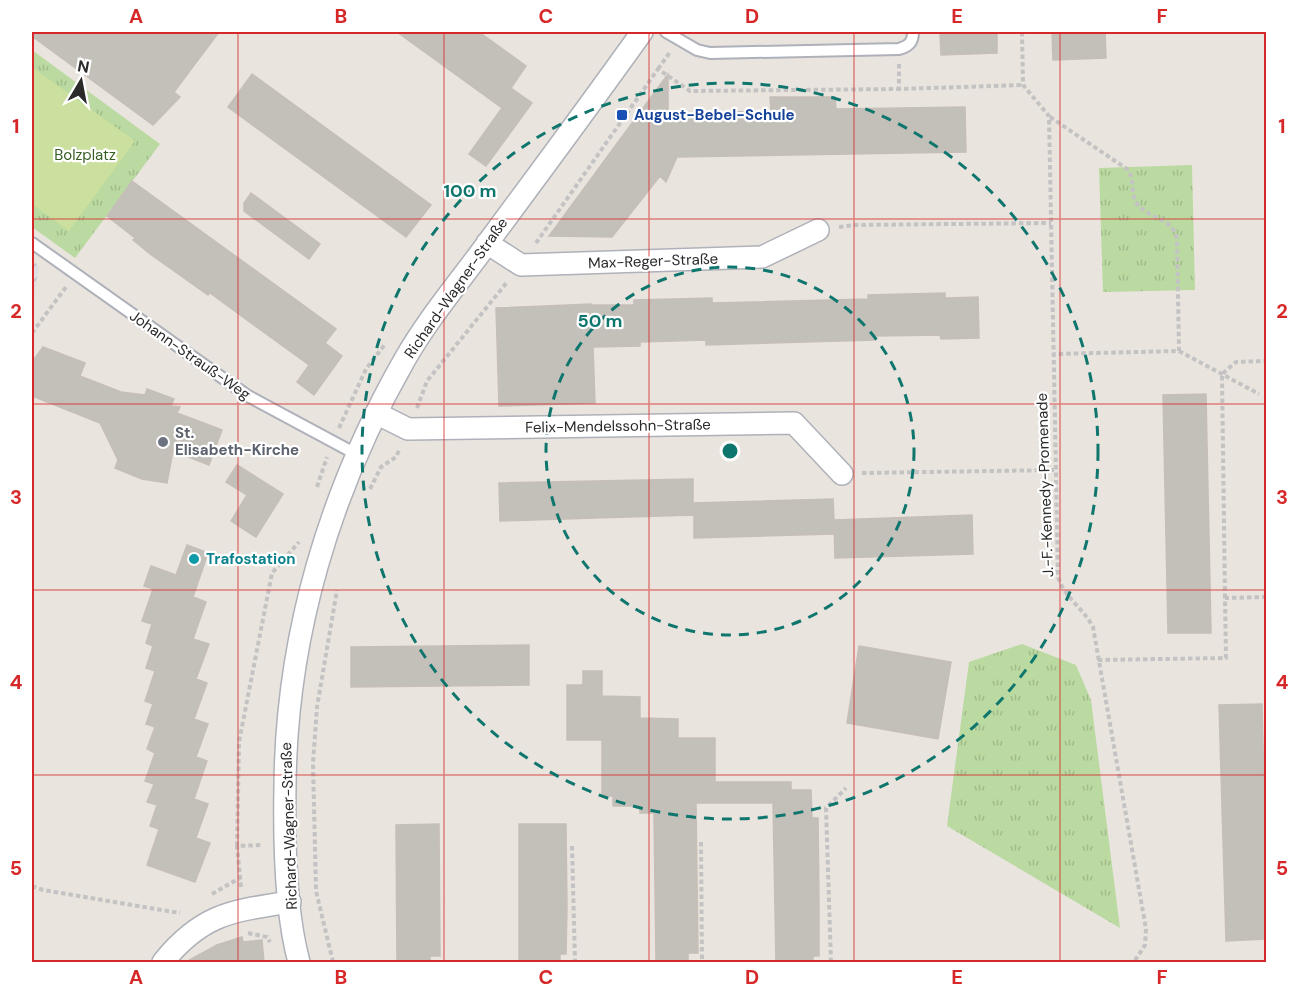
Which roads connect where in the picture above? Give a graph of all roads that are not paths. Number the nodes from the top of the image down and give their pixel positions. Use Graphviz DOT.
graph roads {
  1 [pos="642,32"];
  2 [pos="666,32"];
  3 [pos="913,32"];
  4 [pos="818,230"];
  5 [pos="32,243"];
  6 [pos="487,243"];
  7 [pos="376,413"];
  8 [pos="356,454"];
  9 [pos="842,474"];
  10 [pos="290,902"];
  11 [pos="163,963"];
  12 [pos="299,963"];
  1 -- 6 [label="street, Richard-Wagner-Straße"];
  2 -- 3 [label="lane"];
  4 -- 6 [label="street, Max-Reger-Straße"];
  5 -- 8 [label="lane, Johann-Strauß-Weg"];
  6 -- 7 [label="street, Richard-Wagner-Straße"];
  7 -- 8 [label="street, Richard-Wagner-Straße"];
  7 -- 9 [label="street, Felix-Mendelssohn-Straße"];
  8 -- 10 [label="street, Richard-Wagner-Straße"];
  10 -- 11 [label="street"];
  10 -- 12 [label="street, Richard-Wagner-Straße"];
}
